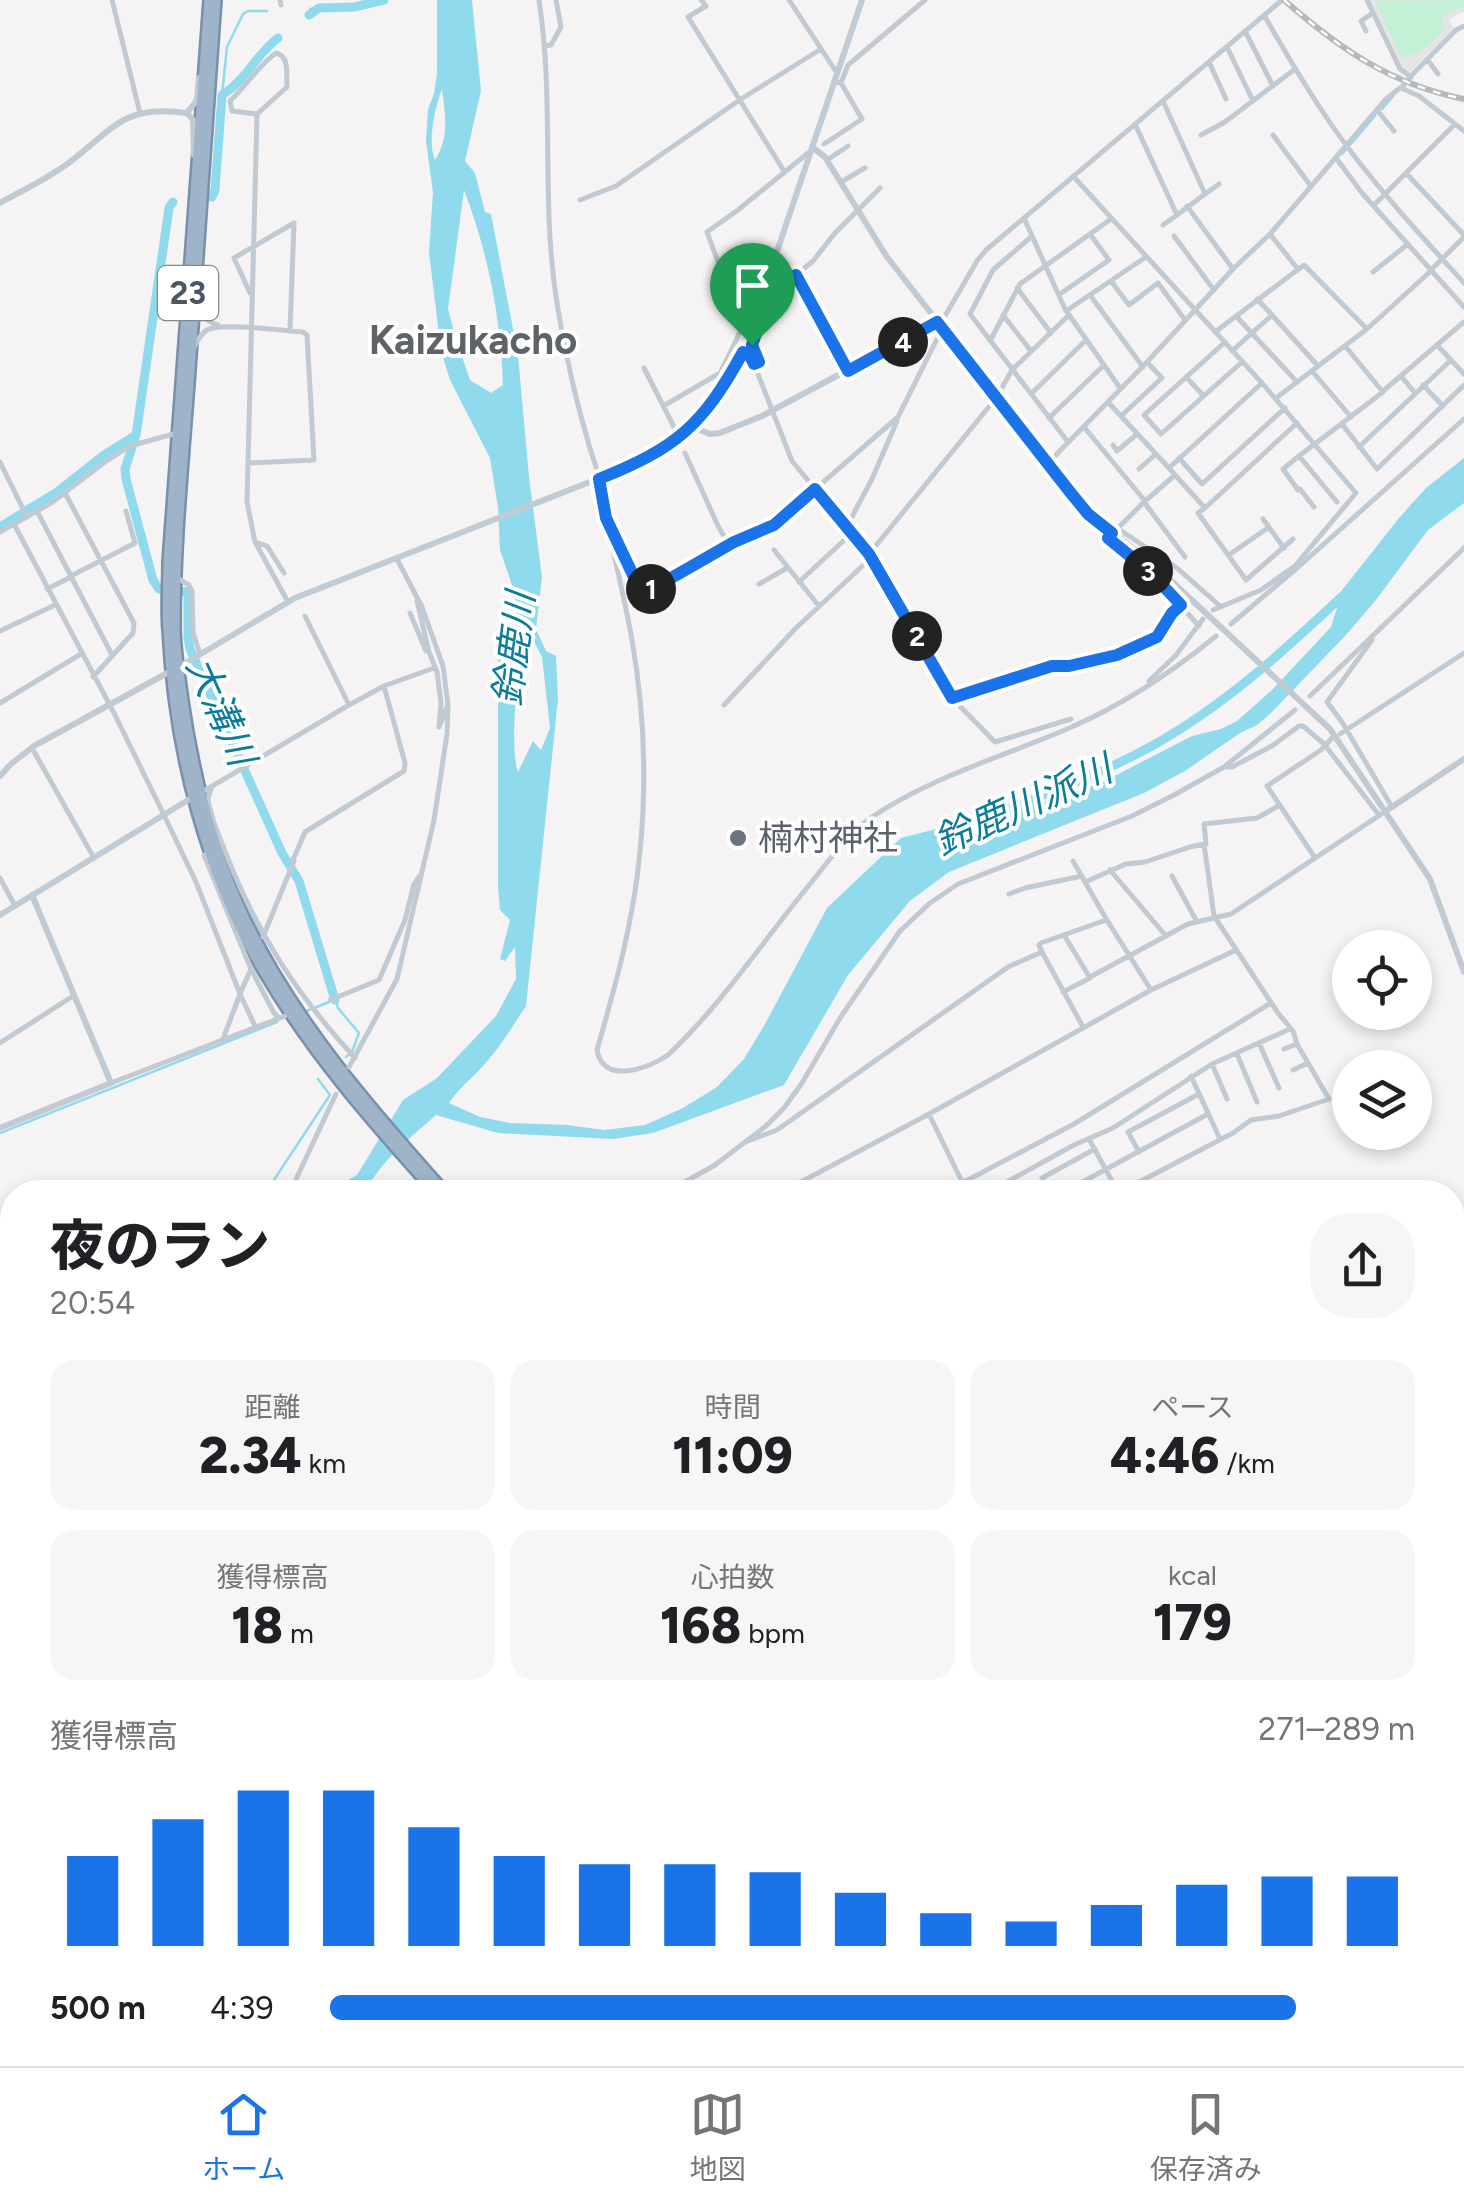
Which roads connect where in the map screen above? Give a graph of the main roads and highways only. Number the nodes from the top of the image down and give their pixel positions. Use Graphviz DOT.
graph roads {
  1 [pos="213,0"];
  2 [pos="862,0"];
  3 [pos="173,589"];
  4 [pos="175,669"];
  5 [pos="197,795"];
  6 [pos="0,915"];
  7 [pos="359,1100"];
  8 [pos="425,1180"];
  9 [pos="434,1180"];
  1 -- 3 [label="highway, 23"];
  1 -- 3 [label="highway, 23"];
  2 -- 4 [label="main road"];
  3 -- 4 [label="highway, 23"];
  4 -- 5 [label="highway, 23"];
  5 -- 6 [label="main road"];
  5 -- 7 [label="highway, 23"];
  5 -- 7 [label="highway, 23"];
  7 -- 8 [label="highway, 23"];
  7 -- 9 [label="highway, 23"];
}
